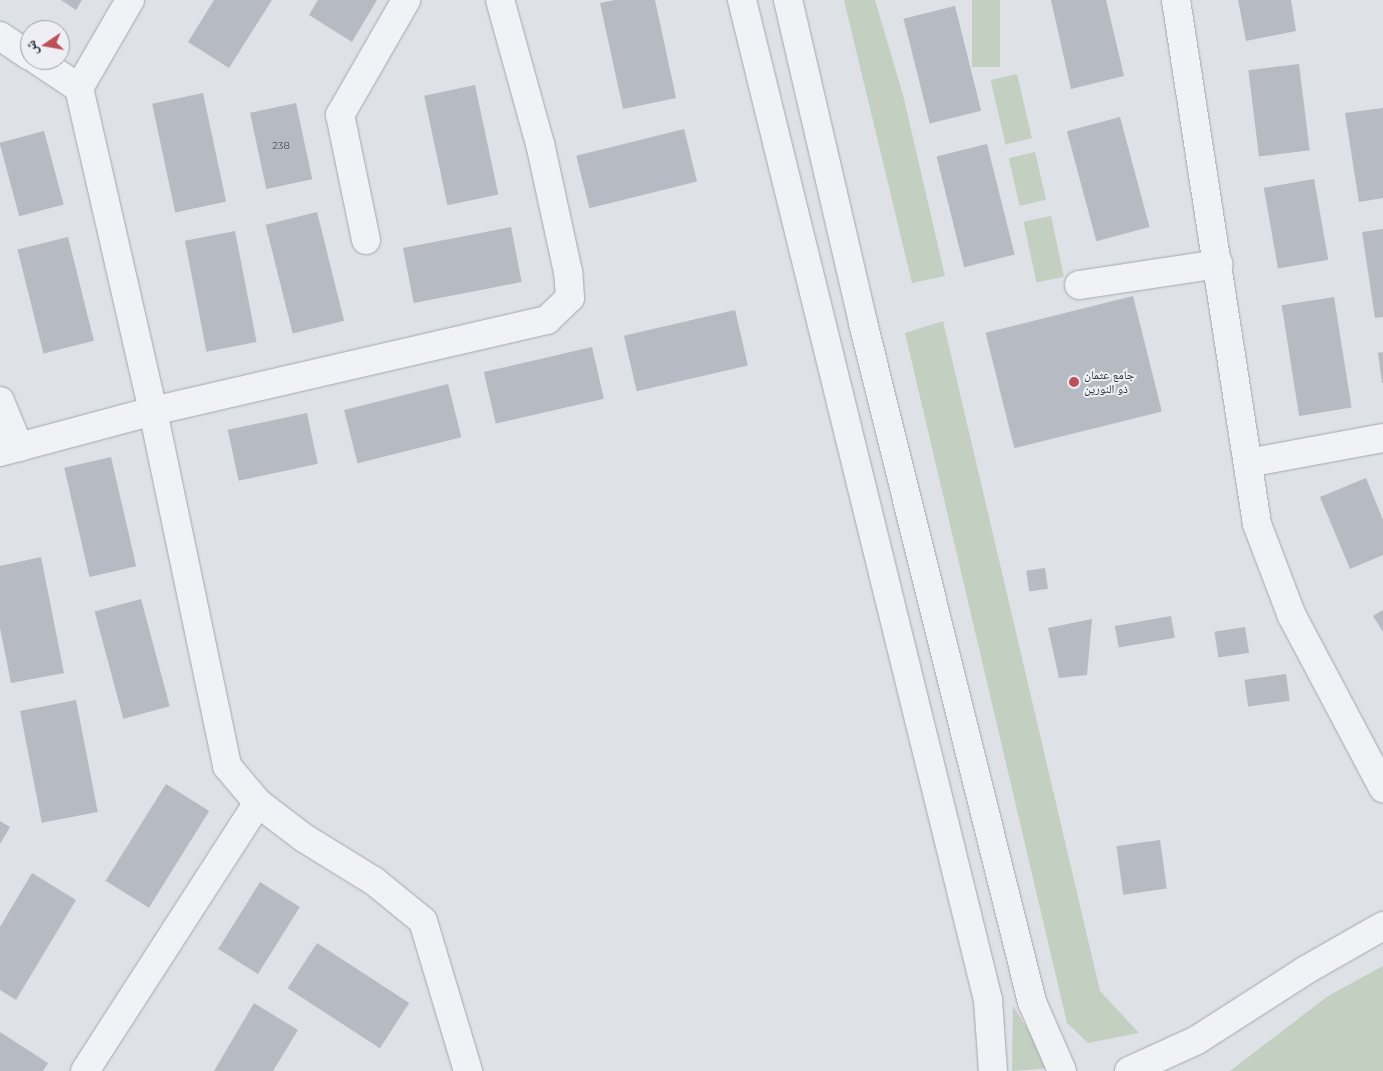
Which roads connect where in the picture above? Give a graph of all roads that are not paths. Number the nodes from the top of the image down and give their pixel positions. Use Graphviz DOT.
graph roads {
  1 [pos="130,0"];
  2 [pos="406,0"];
  3 [pos="500,0"];
  4 [pos="742,0"];
  5 [pos="788,0"];
  6 [pos="1176,0"];
  7 [pos="0,36"];
  8 [pos="20,49"];
  9 [pos="52,70"];
  10 [pos="79,88"];
  11 [pos="823,149"];
  12 [pos="780,160"];
  13 [pos="366,240"];
  14 [pos="1218,264"];
  15 [pos="1079,286"];
  16 [pos="0,401"];
  17 [pos="153,411"];
  18 [pos="1383,438"];
  19 [pos="10,450"];
  20 [pos="1248,463"];
  21 [pos="1383,788"];
  22 [pos="258,803"];
  23 [pos="1383,926"];
  24 [pos="1197,1040"];
  25 [pos="85,1071"];
  26 [pos="468,1071"];
  27 [pos="992,1071"];
  28 [pos="1062,1071"];
  29 [pos="1129,1071"];
  30 [pos="1180,1071"];
  1 -- 10 [label="street"];
  2 -- 13 [label="street"];
  3 -- 17 [label="street"];
  4 -- 12 [label="street"];
  5 -- 11 [label="street"];
  6 -- 14 [label="street"];
  7 -- 8 [label="street"];
  9 -- 10 [label="street"];
  10 -- 17 [label="street"];
  11 -- 12 [label="street"];
  11 -- 28 [label="street"];
  12 -- 27 [label="street"];
  14 -- 15 [label="street"];
  14 -- 20 [label="street"];
  16 -- 19 [label="street"];
  17 -- 19 [label="street"];
  17 -- 22 [label="street"];
  18 -- 20 [label="street"];
  20 -- 21 [label="street"];
  22 -- 25 [label="street"];
  22 -- 26 [label="street"];
  23 -- 24 [label="street"];
  24 -- 29 [label="street"];
  24 -- 30 [label="street"];
}
